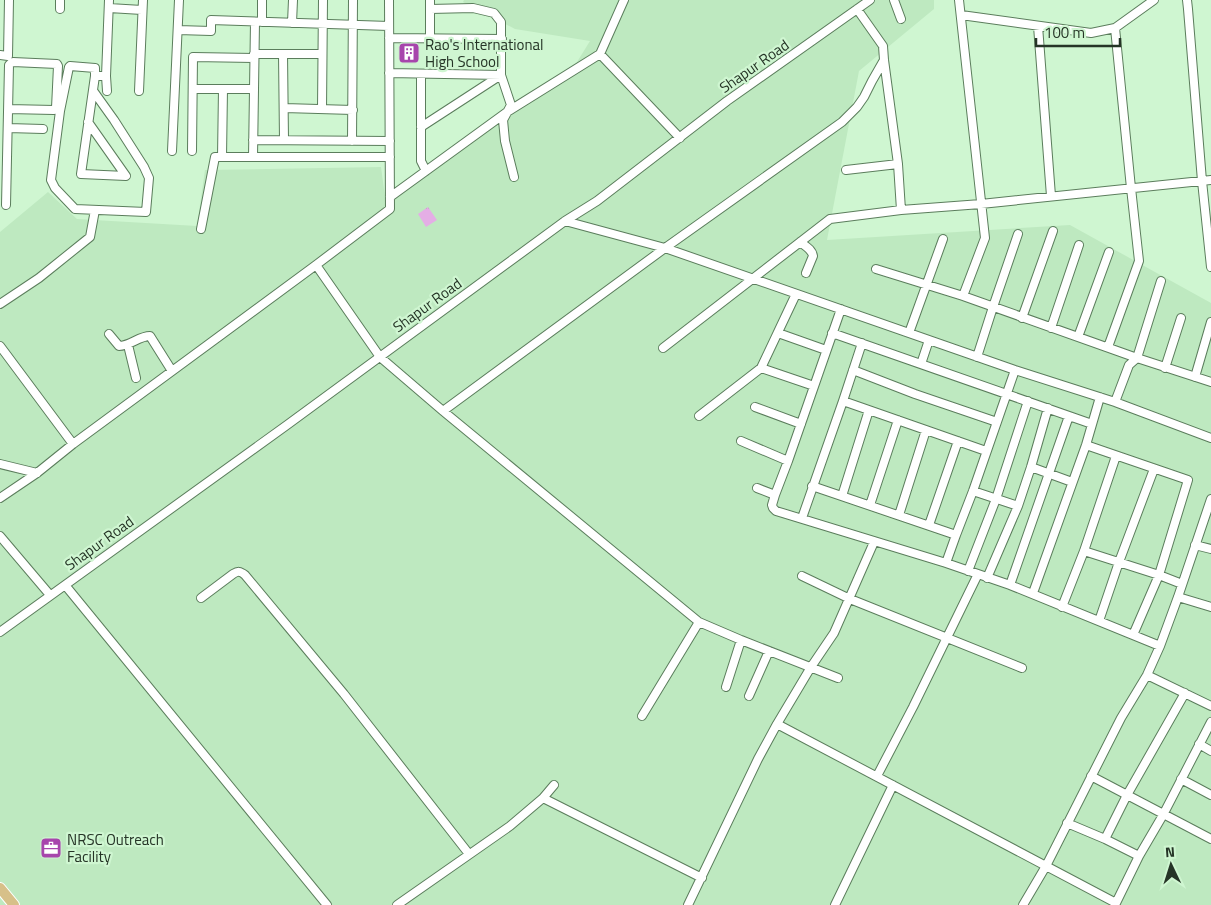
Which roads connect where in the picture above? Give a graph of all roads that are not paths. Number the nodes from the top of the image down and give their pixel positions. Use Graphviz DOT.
graph roads {
  1 [pos="10,0"];
  2 [pos="60,0"];
  3 [pos="143,0"];
  4 [pos="179,0"];
  5 [pos="262,0"];
  6 [pos="293,0"];
  7 [pos="323,0"];
  8 [pos="353,0"];
  9 [pos="389,0"];
  10 [pos="430,0"];
  11 [pos="624,0"];
  12 [pos="870,0"];
  13 [pos="894,0"];
  14 [pos="959,0"];
  15 [pos="1154,0"];
  16 [pos="1187,0"];
  17 [pos="109,4"];
  18 [pos="473,4"];
  19 [pos="60,9"];
  20 [pos="430,9"];
  21 [pos="857,9"];
  22 [pos="142,10"];
  23 [pos="960,15"];
  24 [pos="901,19"];
  25 [pos="258,22"];
  26 [pos="292,23"];
  27 [pos="322,24"];
  28 [pos="353,25"];
  29 [pos="389,26"];
  30 [pos="1038,26"];
  31 [pos="1115,28"];
  32 [pos="178,30"];
  33 [pos="389,38"];
  34 [pos="430,39"];
  35 [pos="502,39"];
  36 [pos="284,54"];
  37 [pos="322,54"];
  38 [pos="600,54"];
  39 [pos="0,55"];
  40 [pos="254,56"];
  41 [pos="884,60"];
  42 [pos="96,68"];
  43 [pos="106,72"];
  44 [pos="389,74"];
  45 [pos="421,74"];
  46 [pos="501,74"];
  47 [pos="95,76"];
  48 [pos="175,82"];
  49 [pos="193,86"];
  50 [pos="223,89"];
  51 [pos="254,89"];
  52 [pos="139,91"];
  53 [pos="94,92"];
  54 [pos="107,92"];
  55 [pos="284,108"];
  56 [pos="8,109"];
  57 [pos="322,109"];
  58 [pos="353,110"];
  59 [pos="508,112"];
  60 [pos="88,122"];
  61 [pos="421,127"];
  62 [pos="8,128"];
  63 [pos="43,129"];
  64 [pos="680,138"];
  65 [pos="253,140"];
  66 [pos="284,140"];
  67 [pos="352,140"];
  68 [pos="390,141"];
  69 [pos="192,151"];
  70 [pos="172,152"];
  71 [pos="222,157"];
  72 [pos="253,157"];
  73 [pos="390,157"];
  74 [pos="898,164"];
  75 [pos="846,170"];
  76 [pos="426,171"];
  77 [pos="514,177"];
  78 [pos="1211,180"];
  79 [pos="1202,181"];
  80 [pos="3,182"];
  81 [pos="1131,188"];
  82 [pos="1051,196"];
  83 [pos="390,197"];
  84 [pos="981,204"];
  85 [pos="6,205"];
  86 [pos="95,210"];
  87 [pos="901,210"];
  88 [pos="565,221"];
  89 [pos="201,229"];
  90 [pos="1052,231"];
  91 [pos="1018,234"];
  92 [pos="944,239"];
  93 [pos="800,242"];
  94 [pos="1079,245"];
  95 [pos="665,248"];
  96 [pos="1109,252"];
  97 [pos="316,265"];
  98 [pos="1211,267"];
  99 [pos="876,269"];
  100 [pos="806,273"];
  101 [pos="753,278"];
  102 [pos="1161,281"];
  103 [pos="927,284"];
  104 [pos="796,294"];
  105 [pos="962,296"];
  106 [pos="0,304"];
  107 [pos="993,307"];
  108 [pos="840,309"];
  109 [pos="1022,318"];
  110 [pos="1181,318"];
  111 [pos="1211,322"];
  112 [pos="1051,328"];
  113 [pos="778,333"];
  114 [pos="832,333"];
  115 [pos="908,333"];
  116 [pos="109,334"];
  117 [pos="1078,337"];
  118 [pos="929,340"];
  119 [pos="862,343"];
  120 [pos="128,345"];
  121 [pos="0,346"];
  122 [pos="1108,347"];
  123 [pos="663,348"];
  124 [pos="826,350"];
  125 [pos="380,357"];
  126 [pos="977,357"];
  127 [pos="1137,358"];
  128 [pos="921,364"];
  129 [pos="761,368"];
  130 [pos="1165,368"];
  131 [pos="853,370"];
  132 [pos="1015,370"];
  133 [pos="172,371"];
  134 [pos="1195,377"];
  135 [pos="136,378"];
  136 [pos="1211,382"];
  137 [pos="814,386"];
  138 [pos="1007,394"];
  139 [pos="1100,397"];
  140 [pos="843,401"];
  141 [pos="1028,402"];
  142 [pos="1115,402"];
  143 [pos="756,407"];
  144 [pos="1048,408"];
  145 [pos="869,410"];
  146 [pos="443,411"];
  147 [pos="698,416"];
  148 [pos="1069,416"];
  149 [pos="898,420"];
  150 [pos="997,422"];
  151 [pos="801,424"];
  152 [pos="1092,424"];
  153 [pos="926,430"];
  154 [pos="1211,438"];
  155 [pos="958,441"];
  156 [pos="741,442"];
  157 [pos="73,444"];
  158 [pos="1086,445"];
  159 [pos="986,451"];
  160 [pos="1116,456"];
  161 [pos="788,461"];
  162 [pos="0,464"];
  163 [pos="1031,467"];
  164 [pos="1154,469"];
  165 [pos="37,473"];
  166 [pos="1049,474"];
  167 [pos="1072,482"];
  168 [pos="812,486"];
  169 [pos="757,488"];
  170 [pos="973,491"];
  171 [pos="775,495"];
  172 [pos="842,496"];
  173 [pos="0,498"];
  174 [pos="996,499"];
  175 [pos="1211,499"];
  176 [pos="870,506"];
  177 [pos="1018,506"];
  178 [pos="899,515"];
  179 [pos="802,518"];
  180 [pos="929,525"];
  181 [pos="956,535"];
  182 [pos="0,536"];
  183 [pos="874,542"];
  184 [pos="1195,545"];
  185 [pos="1211,549"];
  186 [pos="1084,551"];
  187 [pos="1119,562"];
  188 [pos="946,563"];
  189 [pos="968,571"];
  190 [pos="978,574"];
  191 [pos="1159,575"];
  192 [pos="802,576"];
  193 [pos="987,578"];
  194 [pos="65,584"];
  195 [pos="1182,584"];
  196 [pos="1010,585"];
  197 [pos="1033,594"];
  198 [pos="50,595"];
  199 [pos="1178,597"];
  200 [pos="201,598"];
  201 [pos="850,599"];
  202 [pos="1062,606"];
  203 [pos="1211,607"];
  204 [pos="1099,621"];
  205 [pos="699,622"];
  206 [pos="1,628"];
  207 [pos="1133,634"];
  208 [pos="947,638"];
  209 [pos="740,640"];
  210 [pos="1160,646"];
  211 [pos="770,651"];
  212 [pos="811,667"];
  213 [pos="1022,668"];
  214 [pos="1147,675"];
  215 [pos="838,678"];
  216 [pos="726,687"];
  217 [pos="1185,693"];
  218 [pos="749,696"];
  219 [pos="1211,706"];
  220 [pos="642,716"];
  221 [pos="1211,722"];
  222 [pos="777,724"];
  223 [pos="1199,744"];
  224 [pos="1211,751"];
  225 [pos="877,776"];
  226 [pos="1091,776"];
  227 [pos="1181,779"];
  228 [pos="554,785"];
  229 [pos="892,785"];
  230 [pos="1128,795"];
  231 [pos="1211,795"];
  232 [pos="543,798"];
  233 [pos="1163,815"];
  234 [pos="1067,823"];
  235 [pos="1104,838"];
  236 [pos="1211,839"];
  237 [pos="469,854"];
  238 [pos="1139,856"];
  239 [pos="1046,866"];
  240 [pos="702,878"];
  241 [pos="0,888"];
  242 [pos="0,898"];
  243 [pos="5,905"];
  244 [pos="14,905"];
  245 [pos="328,905"];
  246 [pos="397,905"];
  247 [pos="688,905"];
  248 [pos="835,905"];
  249 [pos="1023,905"];
  1 -- 39 [label="street"];
  2 -- 19 [label="street"];
  3 -- 22 [label="street"];
  4 -- 32 [label="street"];
  5 -- 25 [label="street"];
  6 -- 26 [label="street"];
  7 -- 27 [label="street"];
  8 -- 28 [label="street"];
  9 -- 29 [label="street"];
  10 -- 20 [label="street"];
  11 -- 38 [label="street"];
  12 -- 21 [label="street, Shapur Road"];
  13 -- 24 [label="street"];
  14 -- 23 [label="street"];
  15 -- 31 [label="street"];
  16 -- 79 [label="street"];
  17 -- 22 [label="street"];
  17 -- 43 [label="street"];
  18 -- 20 [label="street"];
  18 -- 35 [label="street"];
  20 -- 34 [label="street"];
  21 -- 41 [label="street"];
  21 -- 64 [label="street, Shapur Road"];
  22 -- 52 [label="street"];
  23 -- 30 [label="street"];
  23 -- 84 [label="street"];
  25 -- 26 [label="street"];
  25 -- 32 [label="street"];
  25 -- 40 [label="street"];
  26 -- 27 [label="street"];
  27 -- 28 [label="street"];
  27 -- 37 [label="street"];
  28 -- 29 [label="street"];
  28 -- 58 [label="street"];
  29 -- 33 [label="street"];
  30 -- 31 [label="street"];
  30 -- 82 [label="street"];
  31 -- 81 [label="street"];
  32 -- 48 [label="street"];
  33 -- 34 [label="street"];
  33 -- 44 [label="street"];
  34 -- 35 [label="street"];
  35 -- 46 [label="street"];
  36 -- 37 [label="street"];
  36 -- 40 [label="street"];
  36 -- 55 [label="street"];
  37 -- 57 [label="street"];
  38 -- 59 [label="street"];
  38 -- 64 [label="street"];
  40 -- 49 [label="street"];
  40 -- 51 [label="street"];
  41 -- 74 [label="street"];
  41 -- 95 [label="street"];
  42 -- 43 [label="street"];
  42 -- 47 [label="street"];
  42 -- 86 [label="street"];
  43 -- 47 [label="street"];
  43 -- 54 [label="street"];
  44 -- 45 [label="street"];
  44 -- 68 [label="street"];
  45 -- 46 [label="street"];
  45 -- 61 [label="street"];
  46 -- 59 [label="street"];
  46 -- 61 [label="street"];
  47 -- 53 [label="street"];
  48 -- 49 [label="street"];
  48 -- 70 [label="street"];
  49 -- 50 [label="street"];
  49 -- 69 [label="street"];
  50 -- 51 [label="street"];
  50 -- 71 [label="street"];
  51 -- 65 [label="street"];
  53 -- 60 [label="street"];
  53 -- 86 [label="street"];
  55 -- 57 [label="street"];
  55 -- 66 [label="street"];
  56 -- 56 [label="street"];
  56 -- 62 [label="street"];
  57 -- 58 [label="street"];
  58 -- 67 [label="street"];
  59 -- 76 [label="street"];
  59 -- 77 [label="street"];
  60 -- 60 [label="street"];
  61 -- 76 [label="street"];
  62 -- 63 [label="street"];
  62 -- 80 [label="street"];
  64 -- 88 [label="street, Shapur Road"];
  65 -- 66 [label="street"];
  65 -- 72 [label="street"];
  66 -- 67 [label="street"];
  67 -- 68 [label="street"];
  68 -- 73 [label="street"];
  71 -- 72 [label="street"];
  71 -- 89 [label="street"];
  72 -- 73 [label="street"];
  73 -- 83 [label="street"];
  74 -- 75 [label="street"];
  74 -- 87 [label="street"];
  76 -- 83 [label="street"];
  78 -- 79 [label="street"];
  79 -- 81 [label="street"];
  79 -- 98 [label="street"];
  80 -- 85 [label="street"];
  81 -- 82 [label="street"];
  81 -- 122 [label="street"];
  82 -- 84 [label="street"];
  83 -- 97 [label="street"];
  84 -- 87 [label="street"];
  84 -- 105 [label="street"];
  86 -- 106 [label="street"];
  87 -- 93 [label="street"];
  88 -- 95 [label="street"];
  88 -- 125 [label="street, Shapur Road"];
  90 -- 109 [label="street"];
  91 -- 107 [label="street"];
  92 -- 103 [label="street"];
  93 -- 100 [label="street"];
  93 -- 101 [label="street"];
  94 -- 112 [label="street"];
  95 -- 101 [label="street"];
  95 -- 146 [label="street"];
  96 -- 117 [label="street"];
  97 -- 125 [label="street"];
  97 -- 133 [label="street"];
  99 -- 103 [label="street"];
  101 -- 104 [label="street"];
  101 -- 123 [label="street"];
  102 -- 127 [label="street"];
  103 -- 105 [label="street"];
  103 -- 115 [label="street"];
  104 -- 108 [label="street"];
  104 -- 113 [label="street"];
  105 -- 107 [label="street"];
  107 -- 109 [label="street"];
  107 -- 126 [label="street"];
  108 -- 114 [label="street"];
  108 -- 115 [label="street"];
  109 -- 112 [label="street"];
  110 -- 130 [label="street"];
  111 -- 134 [label="street"];
  112 -- 117 [label="street"];
  113 -- 124 [label="street"];
  113 -- 129 [label="street"];
  114 -- 119 [label="street"];
  114 -- 124 [label="street"];
  115 -- 118 [label="street"];
  116 -- 120 [label="street"];
  117 -- 122 [label="street"];
  118 -- 126 [label="street"];
  118 -- 128 [label="street"];
  119 -- 128 [label="street"];
  119 -- 131 [label="street"];
  120 -- 133 [label="street"];
  120 -- 135 [label="street"];
  121 -- 157 [label="street"];
  122 -- 127 [label="street"];
  124 -- 137 [label="street"];
  125 -- 146 [label="street"];
  125 -- 194 [label="street, Shapur Road"];
  126 -- 132 [label="street"];
  127 -- 130 [label="street"];
  127 -- 142 [label="street"];
  128 -- 138 [label="street"];
  129 -- 137 [label="street"];
  129 -- 147 [label="street"];
  130 -- 134 [label="street"];
  131 -- 140 [label="street"];
  131 -- 150 [label="street"];
  132 -- 138 [label="street"];
  132 -- 139 [label="street"];
  133 -- 157 [label="street"];
  134 -- 136 [label="street"];
  137 -- 151 [label="street"];
  138 -- 141 [label="street"];
  138 -- 150 [label="street"];
  139 -- 142 [label="street"];
  139 -- 152 [label="street"];
  140 -- 145 [label="street"];
  140 -- 168 [label="street"];
  141 -- 144 [label="street"];
  141 -- 174 [label="street"];
  142 -- 154 [label="street"];
  143 -- 151 [label="street"];
  144 -- 148 [label="street"];
  144 -- 163 [label="street"];
  145 -- 149 [label="street"];
  145 -- 172 [label="street"];
  146 -- 205 [label="street"];
  148 -- 152 [label="street"];
  148 -- 166 [label="street"];
  149 -- 153 [label="street"];
  149 -- 176 [label="street"];
  150 -- 159 [label="street"];
  151 -- 161 [label="street"];
  152 -- 158 [label="street"];
  153 -- 155 [label="street"];
  153 -- 178 [label="street"];
  155 -- 159 [label="street"];
  155 -- 180 [label="street"];
  156 -- 161 [label="street"];
  157 -- 165 [label="street"];
  158 -- 160 [label="street"];
  158 -- 167 [label="street"];
  159 -- 170 [label="street"];
  160 -- 164 [label="street"];
  160 -- 186 [label="street"];
  161 -- 171 [label="street"];
  162 -- 165 [label="street"];
  163 -- 166 [label="street"];
  163 -- 177 [label="street"];
  164 -- 187 [label="street"];
  164 -- 191 [label="street"];
  165 -- 173 [label="street"];
  166 -- 167 [label="street"];
  166 -- 196 [label="street"];
  167 -- 197 [label="street"];
  168 -- 172 [label="street"];
  168 -- 179 [label="street"];
  169 -- 171 [label="street"];
  170 -- 174 [label="street"];
  170 -- 181 [label="street"];
  171 -- 179 [label="street"];
  172 -- 176 [label="street"];
  174 -- 177 [label="street"];
  174 -- 189 [label="street"];
  175 -- 184 [label="street"];
  176 -- 178 [label="street"];
  177 -- 193 [label="street"];
  178 -- 180 [label="street"];
  179 -- 183 [label="street"];
  180 -- 181 [label="street"];
  181 -- 188 [label="street"];
  182 -- 198 [label="street"];
  183 -- 188 [label="street"];
  183 -- 201 [label="street"];
  184 -- 185 [label="street"];
  184 -- 195 [label="street"];
  186 -- 187 [label="street"];
  186 -- 202 [label="street"];
  187 -- 191 [label="street"];
  187 -- 204 [label="street"];
  188 -- 189 [label="street"];
  189 -- 190 [label="street"];
  190 -- 193 [label="street"];
  190 -- 208 [label="street"];
  191 -- 195 [label="street"];
  191 -- 207 [label="street"];
  192 -- 201 [label="street"];
  193 -- 196 [label="street"];
  194 -- 198 [label="street, Shapur Road"];
  194 -- 245 [label="street"];
  195 -- 199 [label="street"];
  196 -- 197 [label="street"];
  197 -- 202 [label="street"];
  198 -- 206 [label="street, Shapur Road"];
  199 -- 203 [label="street"];
  199 -- 210 [label="street"];
  200 -- 237 [label="street"];
  201 -- 208 [label="street"];
  201 -- 212 [label="street"];
  202 -- 204 [label="street"];
  204 -- 207 [label="street"];
  205 -- 209 [label="street"];
  205 -- 220 [label="street"];
  207 -- 210 [label="street"];
  208 -- 213 [label="street"];
  208 -- 225 [label="street"];
  209 -- 211 [label="street"];
  209 -- 216 [label="street"];
  210 -- 214 [label="street"];
  211 -- 212 [label="street"];
  211 -- 218 [label="street"];
  212 -- 215 [label="street"];
  212 -- 222 [label="street"];
  214 -- 217 [label="street"];
  214 -- 226 [label="street"];
  217 -- 219 [label="street"];
  217 -- 230 [label="street"];
  221 -- 223 [label="street"];
  222 -- 225 [label="street"];
  222 -- 240 [label="street"];
  223 -- 224 [label="street"];
  223 -- 227 [label="street"];
  225 -- 229 [label="street"];
  226 -- 230 [label="street"];
  226 -- 234 [label="street"];
  227 -- 231 [label="street"];
  227 -- 233 [label="street"];
  228 -- 232 [label="street"];
  229 -- 239 [label="street"];
  229 -- 248 [label="street"];
  230 -- 233 [label="street"];
  230 -- 235 [label="street"];
  232 -- 237 [label="street"];
  232 -- 240 [label="street"];
  233 -- 236 [label="street"];
  233 -- 238 [label="street"];
  234 -- 235 [label="street"];
  234 -- 239 [label="street"];
  235 -- 238 [label="street"];
  237 -- 246 [label="street"];
  238 -- 239 [label="street"];
  239 -- 249 [label="street"];
  240 -- 247 [label="street"];
  241 -- 244 [label="main road"];
  242 -- 243 [label="main road"];
}
